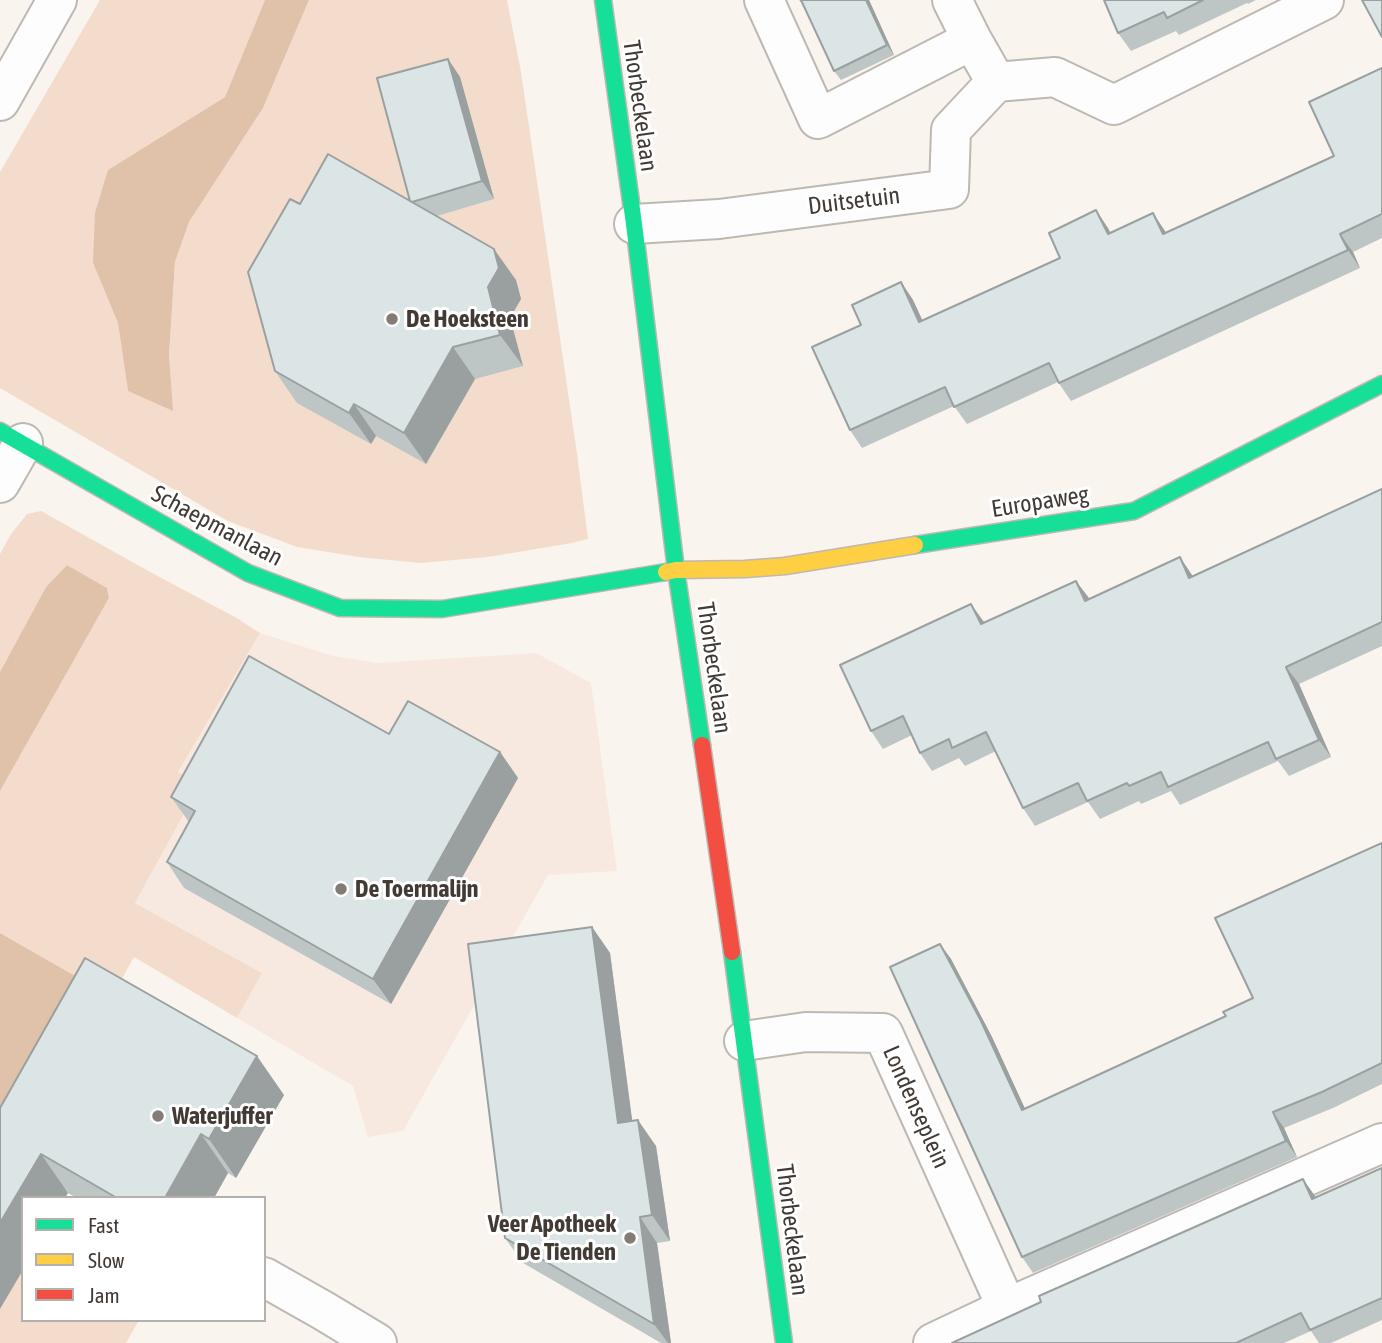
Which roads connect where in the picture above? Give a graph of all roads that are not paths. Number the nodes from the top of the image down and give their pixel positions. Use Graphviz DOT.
graph roads {
  1 [pos="57,0"];
  2 [pos="603,0"];
  3 [pos="764,0"];
  4 [pos="952,0"];
  5 [pos="1324,0"];
  6 [pos="972,40"];
  7 [pos="996,82"];
  8 [pos="0,101"];
  9 [pos="634,225"];
  10 [pos="1382,384"];
  11 [pos="12,437"];
  12 [pos="0,483"];
  13 [pos="676,570"];
  14 [pos="744,1041"];
  15 [pos="1382,1143"];
  16 [pos="266,1278"];
  17 [pos="1007,1308"];
  18 [pos="377,1343"];
  19 [pos="784,1343"];
  20 [pos="933,1343"];
  1 -- 8 [label="street"];
  2 -- 9 [label="street, Thorbeckelaan"];
  3 -- 6 [label="street"];
  4 -- 6 [label="street"];
  5 -- 7 [label="street"];
  6 -- 7 [label="street"];
  7 -- 9 [label="street, Duitsetuin"];
  9 -- 13 [label="street, Thorbeckelaan"];
  10 -- 13 [label="street, Europaweg"];
  11 -- 12 [label="street"];
  11 -- 13 [label="street, Schaepmanlaan"];
  13 -- 14 [label="street, Thorbeckelaan"];
  14 -- 17 [label="street, Londenseplein"];
  14 -- 19 [label="street, Thorbeckelaan"];
  15 -- 17 [label="street"];
  16 -- 18 [label="street"];
  17 -- 20 [label="street"];
}
